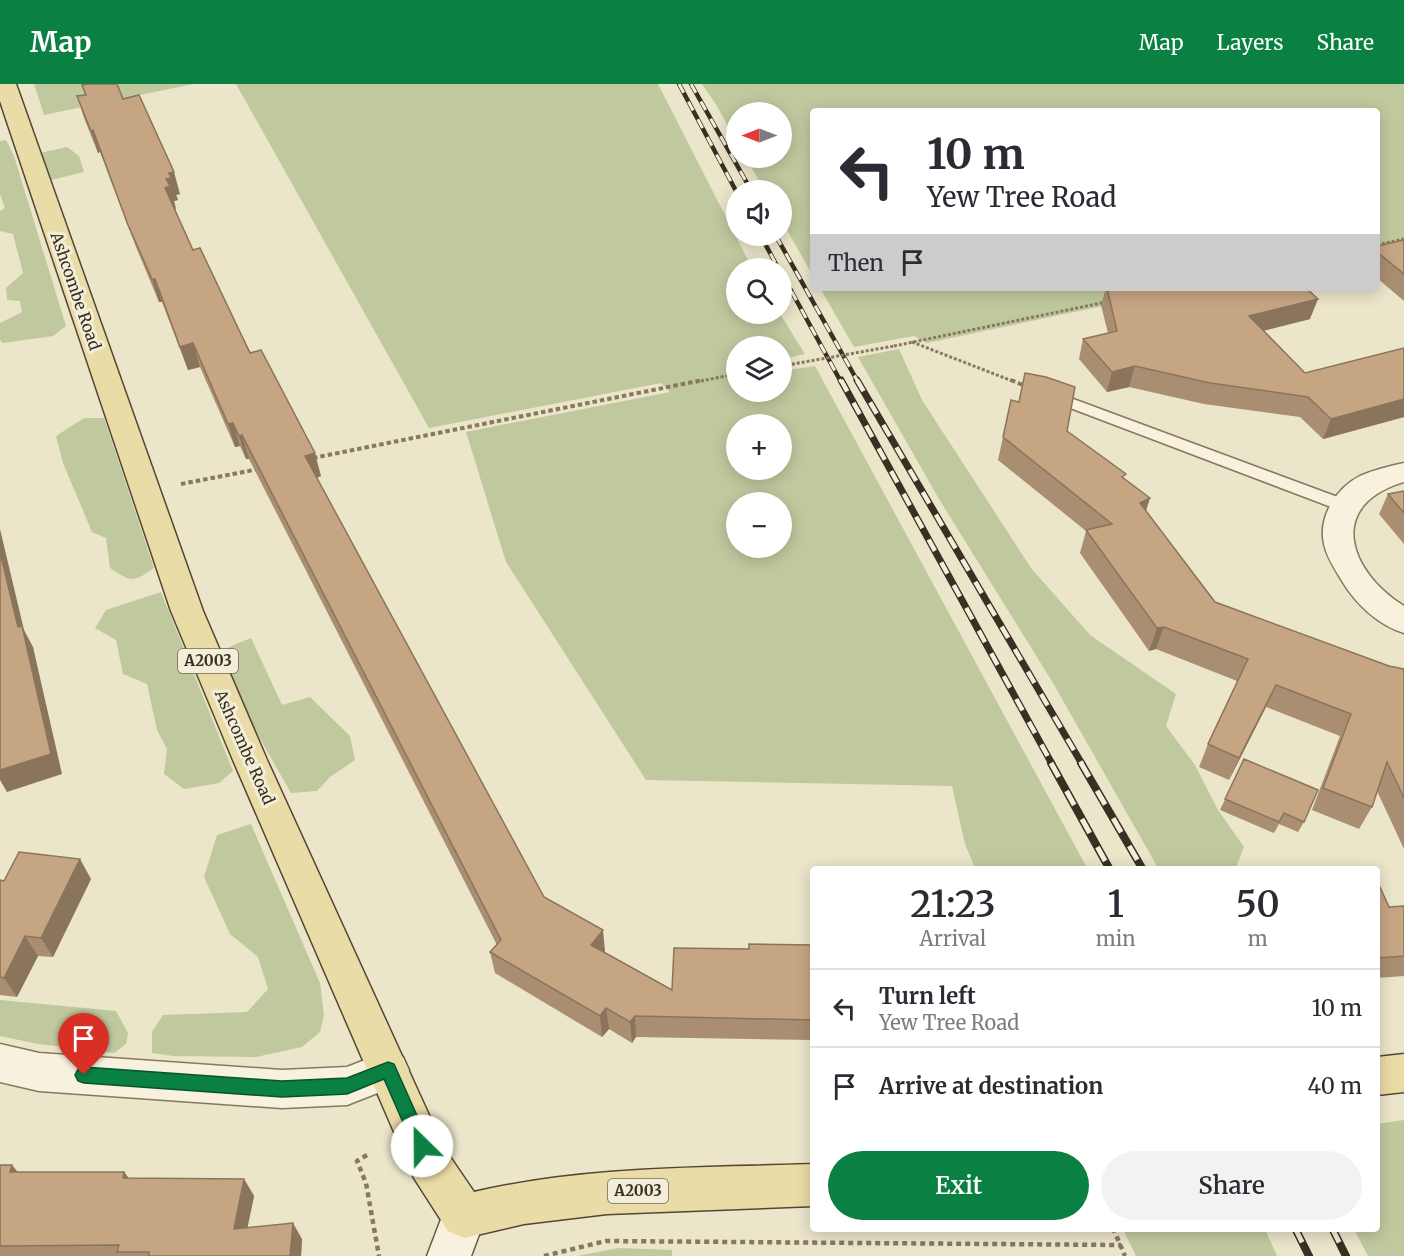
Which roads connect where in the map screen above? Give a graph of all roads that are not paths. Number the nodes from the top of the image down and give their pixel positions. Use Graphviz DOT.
graph roads {
  1 [pos="5,84"];
  2 [pos="1046,394"];
  3 [pos="1404,472"];
  4 [pos="1345,506"];
  5 [pos="1404,621"];
  6 [pos="0,1063"];
  7 [pos="388,1070"];
  8 [pos="1404,1073"];
  9 [pos="1380,1076"];
  10 [pos="810,1185"];
  11 [pos="464,1216"];
  12 [pos="449,1256"];
  1 -- 7 [label="main road, Ashcombe Road / A2003"];
  2 -- 4 [label="lane"];
  3 -- 4 [label="street"];
  4 -- 5 [label="street"];
  6 -- 7 [label="street"];
  7 -- 11 [label="main road, Ashcombe Road / A2003"];
  8 -- 9 [label="main road"];
  10 -- 11 [label="main road, A2003"];
  11 -- 12 [label="street"];
}
